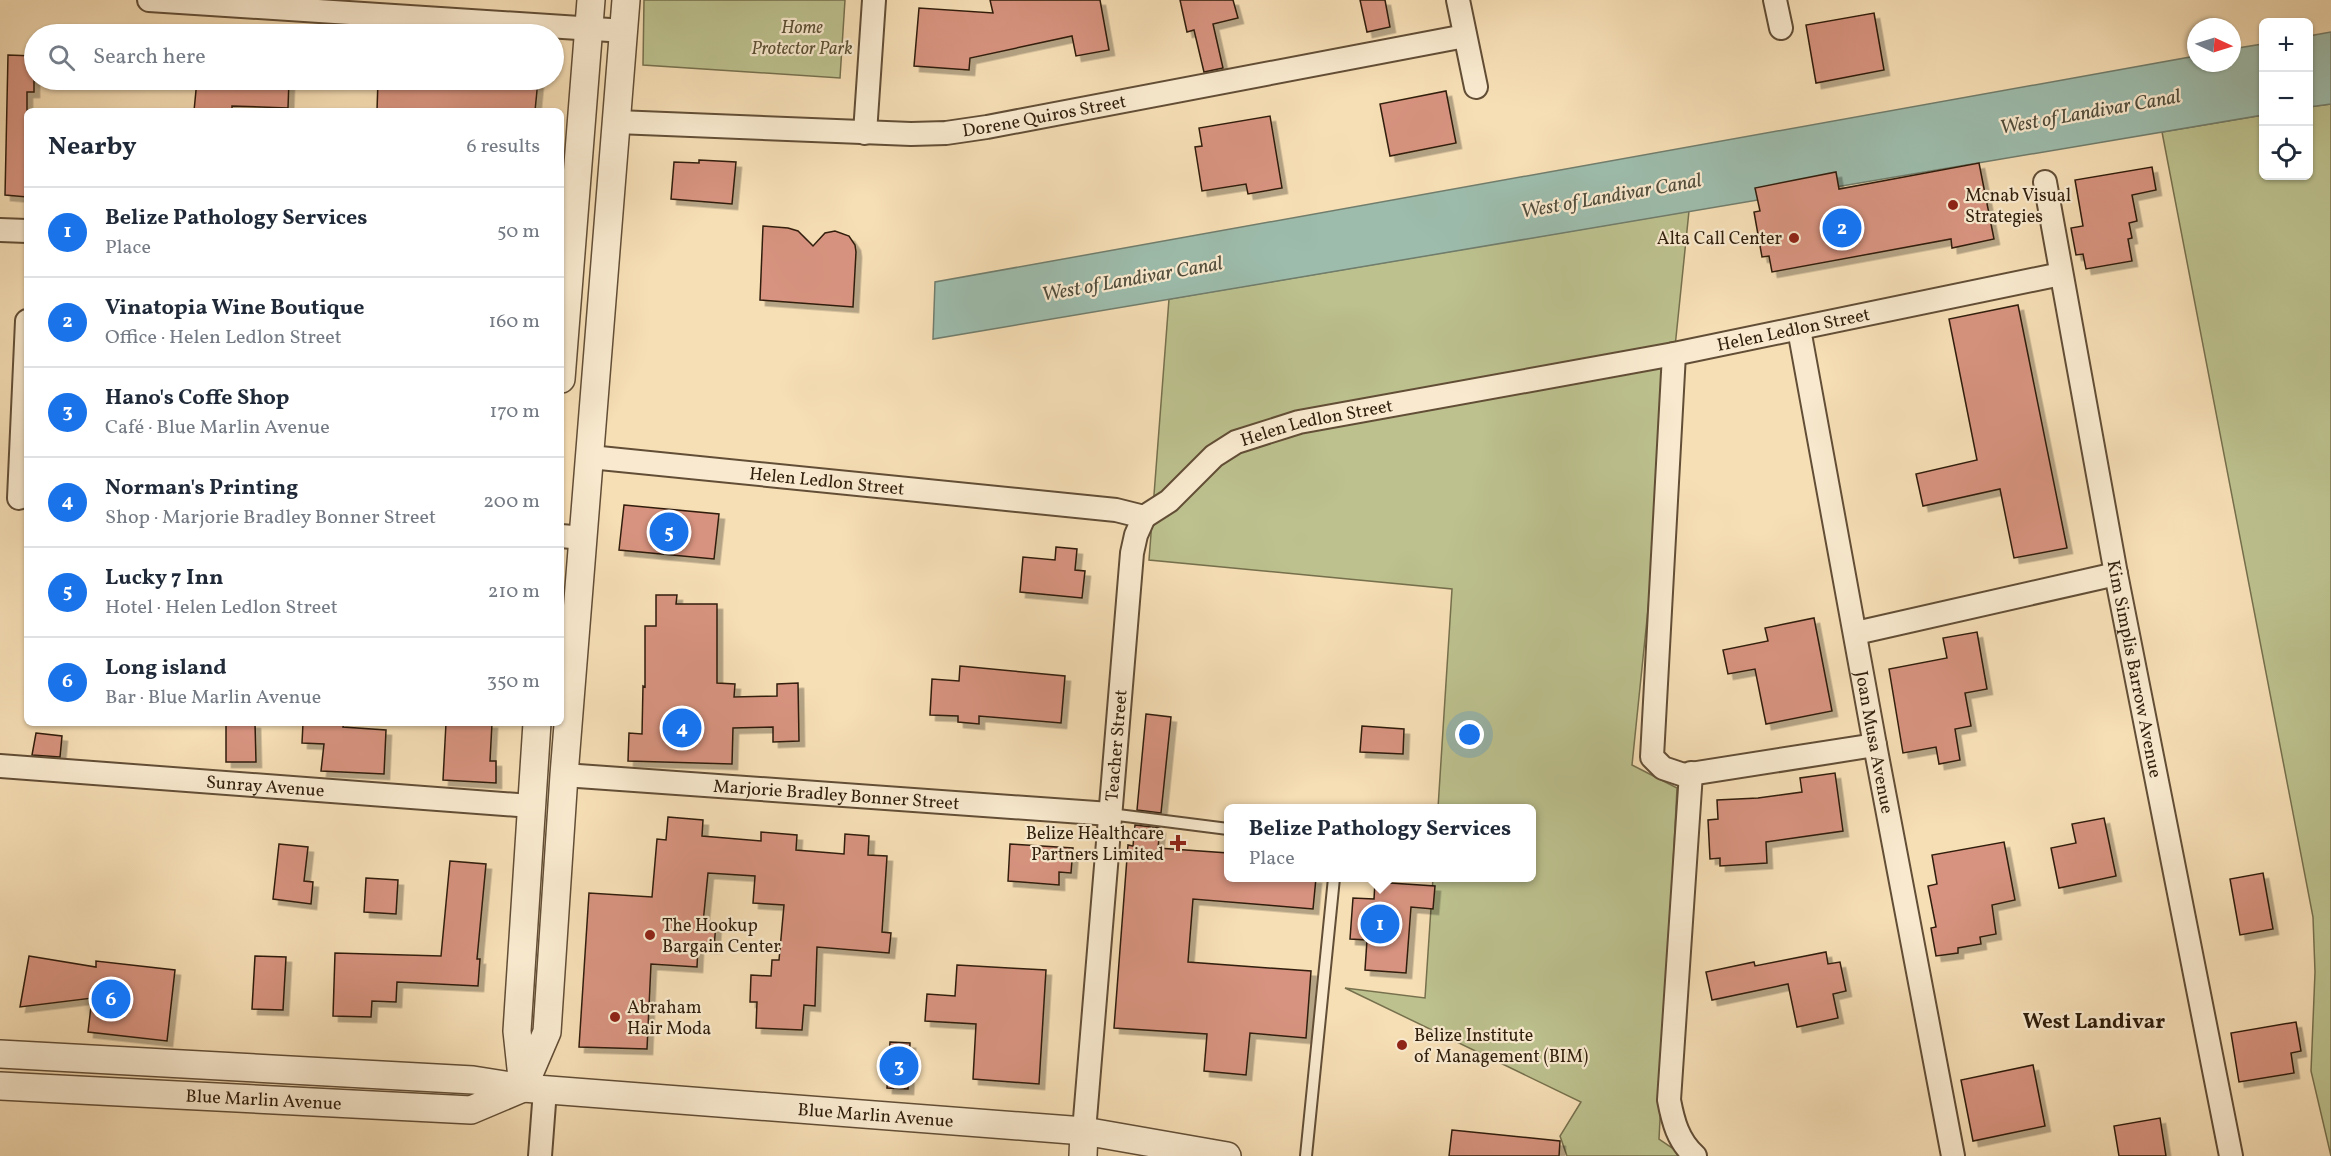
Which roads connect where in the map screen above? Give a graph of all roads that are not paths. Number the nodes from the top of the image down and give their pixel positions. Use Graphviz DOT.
graph roads {
  1 [pos="149,0"];
  2 [pos="591,0"];
  3 [pos="626,0"];
  4 [pos="874,0"];
  5 [pos="1458,0"];
  6 [pos="1775,0"];
  7 [pos="514,24"];
  8 [pos="564,27"];
  9 [pos="1781,28"];
  10 [pos="590,29"];
  11 [pos="625,31"];
  12 [pos="1465,36"];
  13 [pos="1476,87"];
  14 [pos="617,122"];
  15 [pos="865,133"];
  16 [pos="2045,182"];
  17 [pos="0,230"];
  18 [pos="24,231"];
  19 [pos="565,264"];
  20 [pos="2061,274"];
  21 [pos="564,293"];
  22 [pos="1799,329"];
  23 [pos="1674,354"];
  24 [pos="24,365"];
  25 [pos="590,457"];
  26 [pos="15,498"];
  27 [pos="1144,517"];
  28 [pos="572,537"];
  29 [pos="2116,574"];
  30 [pos="1856,633"];
  31 [pos="537,726"];
  32 [pos="1875,745"];
  33 [pos="0,766"];
  34 [pos="1691,773"];
  35 [pos="564,775"];
  36 [pos="531,806"];
  37 [pos="1110,814"];
  38 [pos="1224,828"];
  39 [pos="1334,882"];
  40 [pos="0,1054"];
  41 [pos="0,1086"];
  42 [pos="534,1089"];
  43 [pos="1083,1144"];
  44 [pos="540,1156"];
  45 [pos="1227,1156"];
  46 [pos="1306,1156"];
  47 [pos="1695,1156"];
  48 [pos="1953,1156"];
  49 [pos="2231,1156"];
  1 -- 7 [label="street"];
  2 -- 10 [label="street"];
  3 -- 11 [label="street"];
  4 -- 15 [label="street"];
  5 -- 12 [label="street"];
  6 -- 9 [label="street"];
  8 -- 10 [label="street"];
  10 -- 11 [label="street"];
  10 -- 19 [label="street"];
  11 -- 14 [label="street"];
  12 -- 13 [label="street"];
  12 -- 15 [label="street, Dorene Quiros Street"];
  14 -- 15 [label="street, Dorene Quiros Street"];
  14 -- 25 [label="street"];
  16 -- 20 [label="street, Kim Simplis Barrow Avenue"];
  17 -- 18 [label="street"];
  19 -- 21 [label="street"];
  20 -- 22 [label="street, Helen Ledlon Street"];
  20 -- 29 [label="street, Kim Simplis Barrow Avenue"];
  22 -- 23 [label="street, Helen Ledlon Street"];
  22 -- 30 [label="street, Joan Musa Avenue"];
  23 -- 27 [label="street, Helen Ledlon Street"];
  23 -- 34 [label="street"];
  24 -- 26 [label="street"];
  25 -- 27 [label="street, Helen Ledlon Street"];
  25 -- 28 [label="street"];
  27 -- 37 [label="street, Teacher Street"];
  28 -- 35 [label="street"];
  29 -- 30 [label="street"];
  29 -- 49 [label="street, Kim Simplis Barrow Avenue"];
  30 -- 32 [label="street, Joan Musa Avenue"];
  31 -- 36 [label="street"];
  32 -- 34 [label="street"];
  32 -- 48 [label="street, Joan Musa Avenue"];
  33 -- 36 [label="street, Sunray Avenue"];
  34 -- 47 [label="street"];
  35 -- 37 [label="street, Marjorie Bradley Bonner Street"];
  35 -- 42 [label="street"];
  36 -- 42 [label="street"];
  37 -- 38 [label="lane"];
  37 -- 43 [label="street, Teacher Street"];
  39 -- 46 [label="lane"];
  40 -- 42 [label="street, Blue Marlin Avenue"];
  41 -- 42 [label="street, Blue Marlin Avenue"];
  42 -- 43 [label="street, Blue Marlin Avenue"];
  42 -- 44 [label="street"];
  43 -- 45 [label="street, Blue Marlin Avenue"];
}
